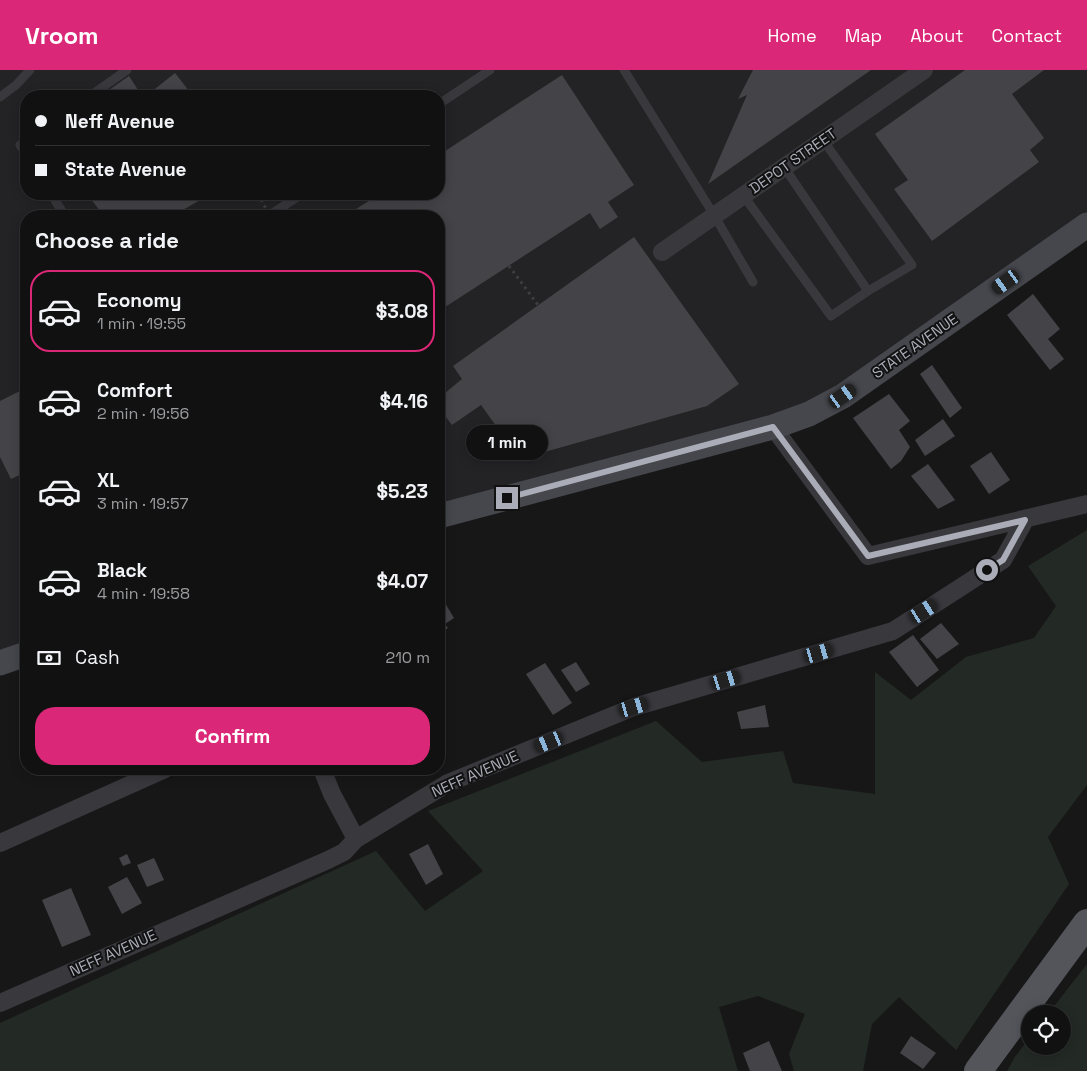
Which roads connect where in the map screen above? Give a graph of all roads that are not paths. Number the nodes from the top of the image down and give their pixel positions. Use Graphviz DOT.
graph roads {
  1 [pos="30,70"];
  2 [pos="127,70"];
  3 [pos="490,70"];
  4 [pos="624,70"];
  5 [pos="924,70"];
  6 [pos="99,90"];
  7 [pos="0,97"];
  8 [pos="445,100"];
  9 [pos="823,140"];
  10 [pos="784,167"];
  11 [pos="743,195"];
  12 [pos="293,200"];
  13 [pos="278,210"];
  14 [pos="714,215"];
  15 [pos="1087,225"];
  16 [pos="662,252"];
  17 [pos="753,282"];
  18 [pos="868,291"];
  19 [pos="773,427"];
  20 [pos="1087,504"];
  21 [pos="445,514"];
  22 [pos="1025,520"];
  23 [pos="20,656"];
  24 [pos="0,663"];
  25 [pos="152,775"];
  26 [pos="324,775"];
  27 [pos="356,839"];
  28 [pos="0,843"];
  29 [pos="1087,923"];
  30 [pos="0,1003"];
  31 [pos="978,1071"];
  1 -- 7 [label="lane"];
  2 -- 6 [label="lane"];
  3 -- 8 [label="lane"];
  4 -- 14 [label="lane"];
  5 -- 9 [label="street, DEPOT STREET"];
  9 -- 10 [label="street, DEPOT STREET"];
  9 -- 18 [label="lane"];
  10 -- 11 [label="street, DEPOT STREET"];
  10 -- 18 [label="lane"];
  11 -- 14 [label="street, DEPOT STREET"];
  11 -- 18 [label="lane"];
  12 -- 13 [label="lane"];
  14 -- 16 [label="street, DEPOT STREET"];
  14 -- 17 [label="lane"];
  15 -- 19 [label="main road, STATE AVENUE"];
  19 -- 21 [label="main road, STATE AVENUE"];
  19 -- 22 [label="street"];
  20 -- 22 [label="street"];
  22 -- 27 [label="street, NEFF AVENUE"];
  23 -- 24 [label="main road"];
  25 -- 28 [label="street"];
  26 -- 27 [label="street"];
  27 -- 30 [label="street, NEFF AVENUE"];
  29 -- 31 [label="main road"];
}
